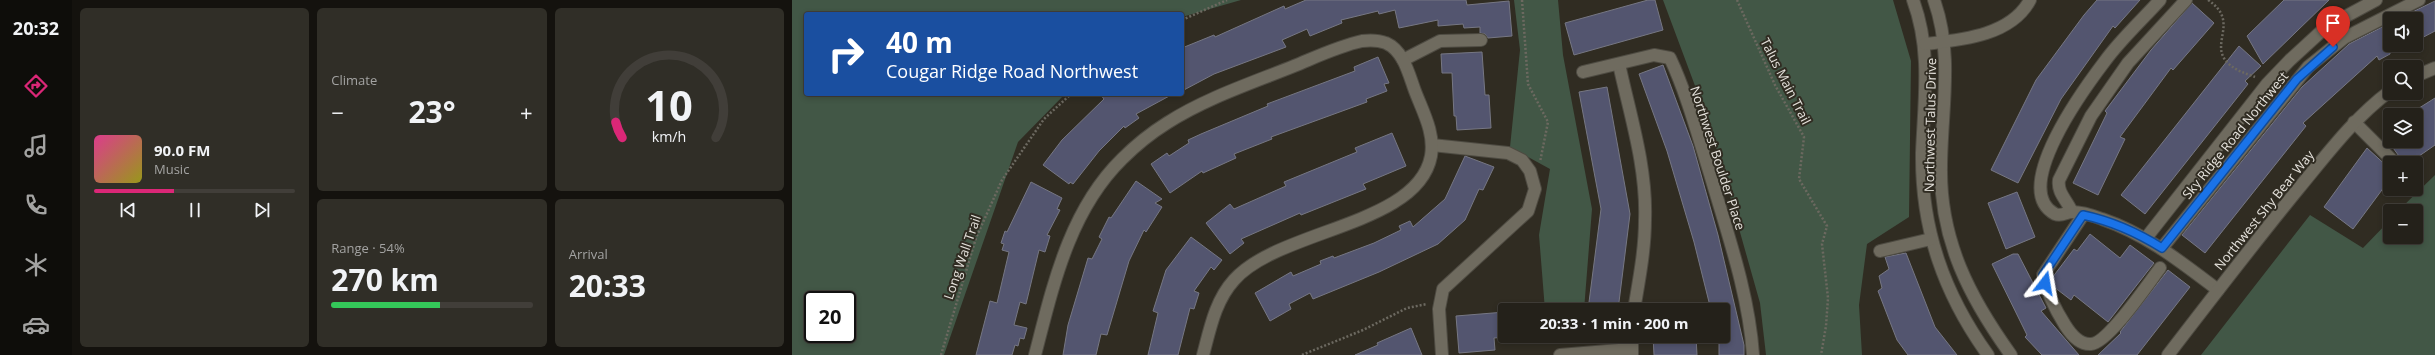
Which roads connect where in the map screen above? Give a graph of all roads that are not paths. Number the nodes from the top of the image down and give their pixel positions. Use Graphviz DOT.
graph roads {
  1 [pos="1913,0"];
  2 [pos="1934,0"];
  3 [pos="2030,0"];
  4 [pos="2160,0"];
  5 [pos="2186,0"];
  6 [pos="2376,0"];
  7 [pos="2419,0"];
  8 [pos="1481,40"];
  9 [pos="1945,42"];
  10 [pos="1925,44"];
  11 [pos="1403,60"];
  12 [pos="1619,64"];
  13 [pos="2435,68"];
  14 [pos="1583,72"];
  15 [pos="2423,73"];
  16 [pos="2383,97"];
  17 [pos="2354,122"];
  18 [pos="1432,145"];
  19 [pos="2388,156"];
  20 [pos="2078,213"];
  21 [pos="2146,238"];
  22 [pos="1931,239"];
  23 [pos="2162,248"];
  24 [pos="1880,251"];
  25 [pos="2160,268"];
  26 [pos="2218,290"];
  27 [pos="1635,303"];
  28 [pos="1632,352"];
  29 [pos="1035,355"];
  30 [pos="1204,355"];
  31 [pos="1442,355"];
  32 [pos="1560,355"];
  33 [pos="1754,355"];
  34 [pos="1988,355"];
  35 [pos="2011,355"];
  36 [pos="2168,355"];
  1 -- 10 [label="street, Northwest Talus Drive"];
  2 -- 9 [label="street, Northwest Talus Drive"];
  3 -- 9 [label="street"];
  4 -- 20 [label="street"];
  5 -- 20 [label="street"];
  6 -- 21 [label="street, Sky Ridge Road Northwest"];
  7 -- 23 [label="street, Sky Ridge Road Northwest"];
  8 -- 11 [label="street"];
  9 -- 10 [label="street"];
  9 -- 35 [label="street, Northwest Talus Drive"];
  10 -- 22 [label="street, Northwest Talus Drive"];
  11 -- 18 [label="street"];
  11 -- 29 [label="street"];
  12 -- 14 [label="street, Northwest Boulder Place"];
  12 -- 27 [label="street"];
  12 -- 33 [label="street, Northwest Boulder Place"];
  13 -- 15 [label="street"];
  16 -- 17 [label="street, Northwest Shy Bear Way"];
  17 -- 19 [label="street"];
  17 -- 26 [label="street, Northwest Shy Bear Way"];
  18 -- 30 [label="street"];
  18 -- 31 [label="street"];
  20 -- 21 [label="street"];
  20 -- 25 [label="street"];
  21 -- 23 [label="street"];
  22 -- 24 [label="street"];
  22 -- 34 [label="street, Northwest Talus Drive"];
  23 -- 26 [label="street"];
  26 -- 36 [label="street, Northwest Shy Bear Way"];
  28 -- 32 [label="street"];
}
